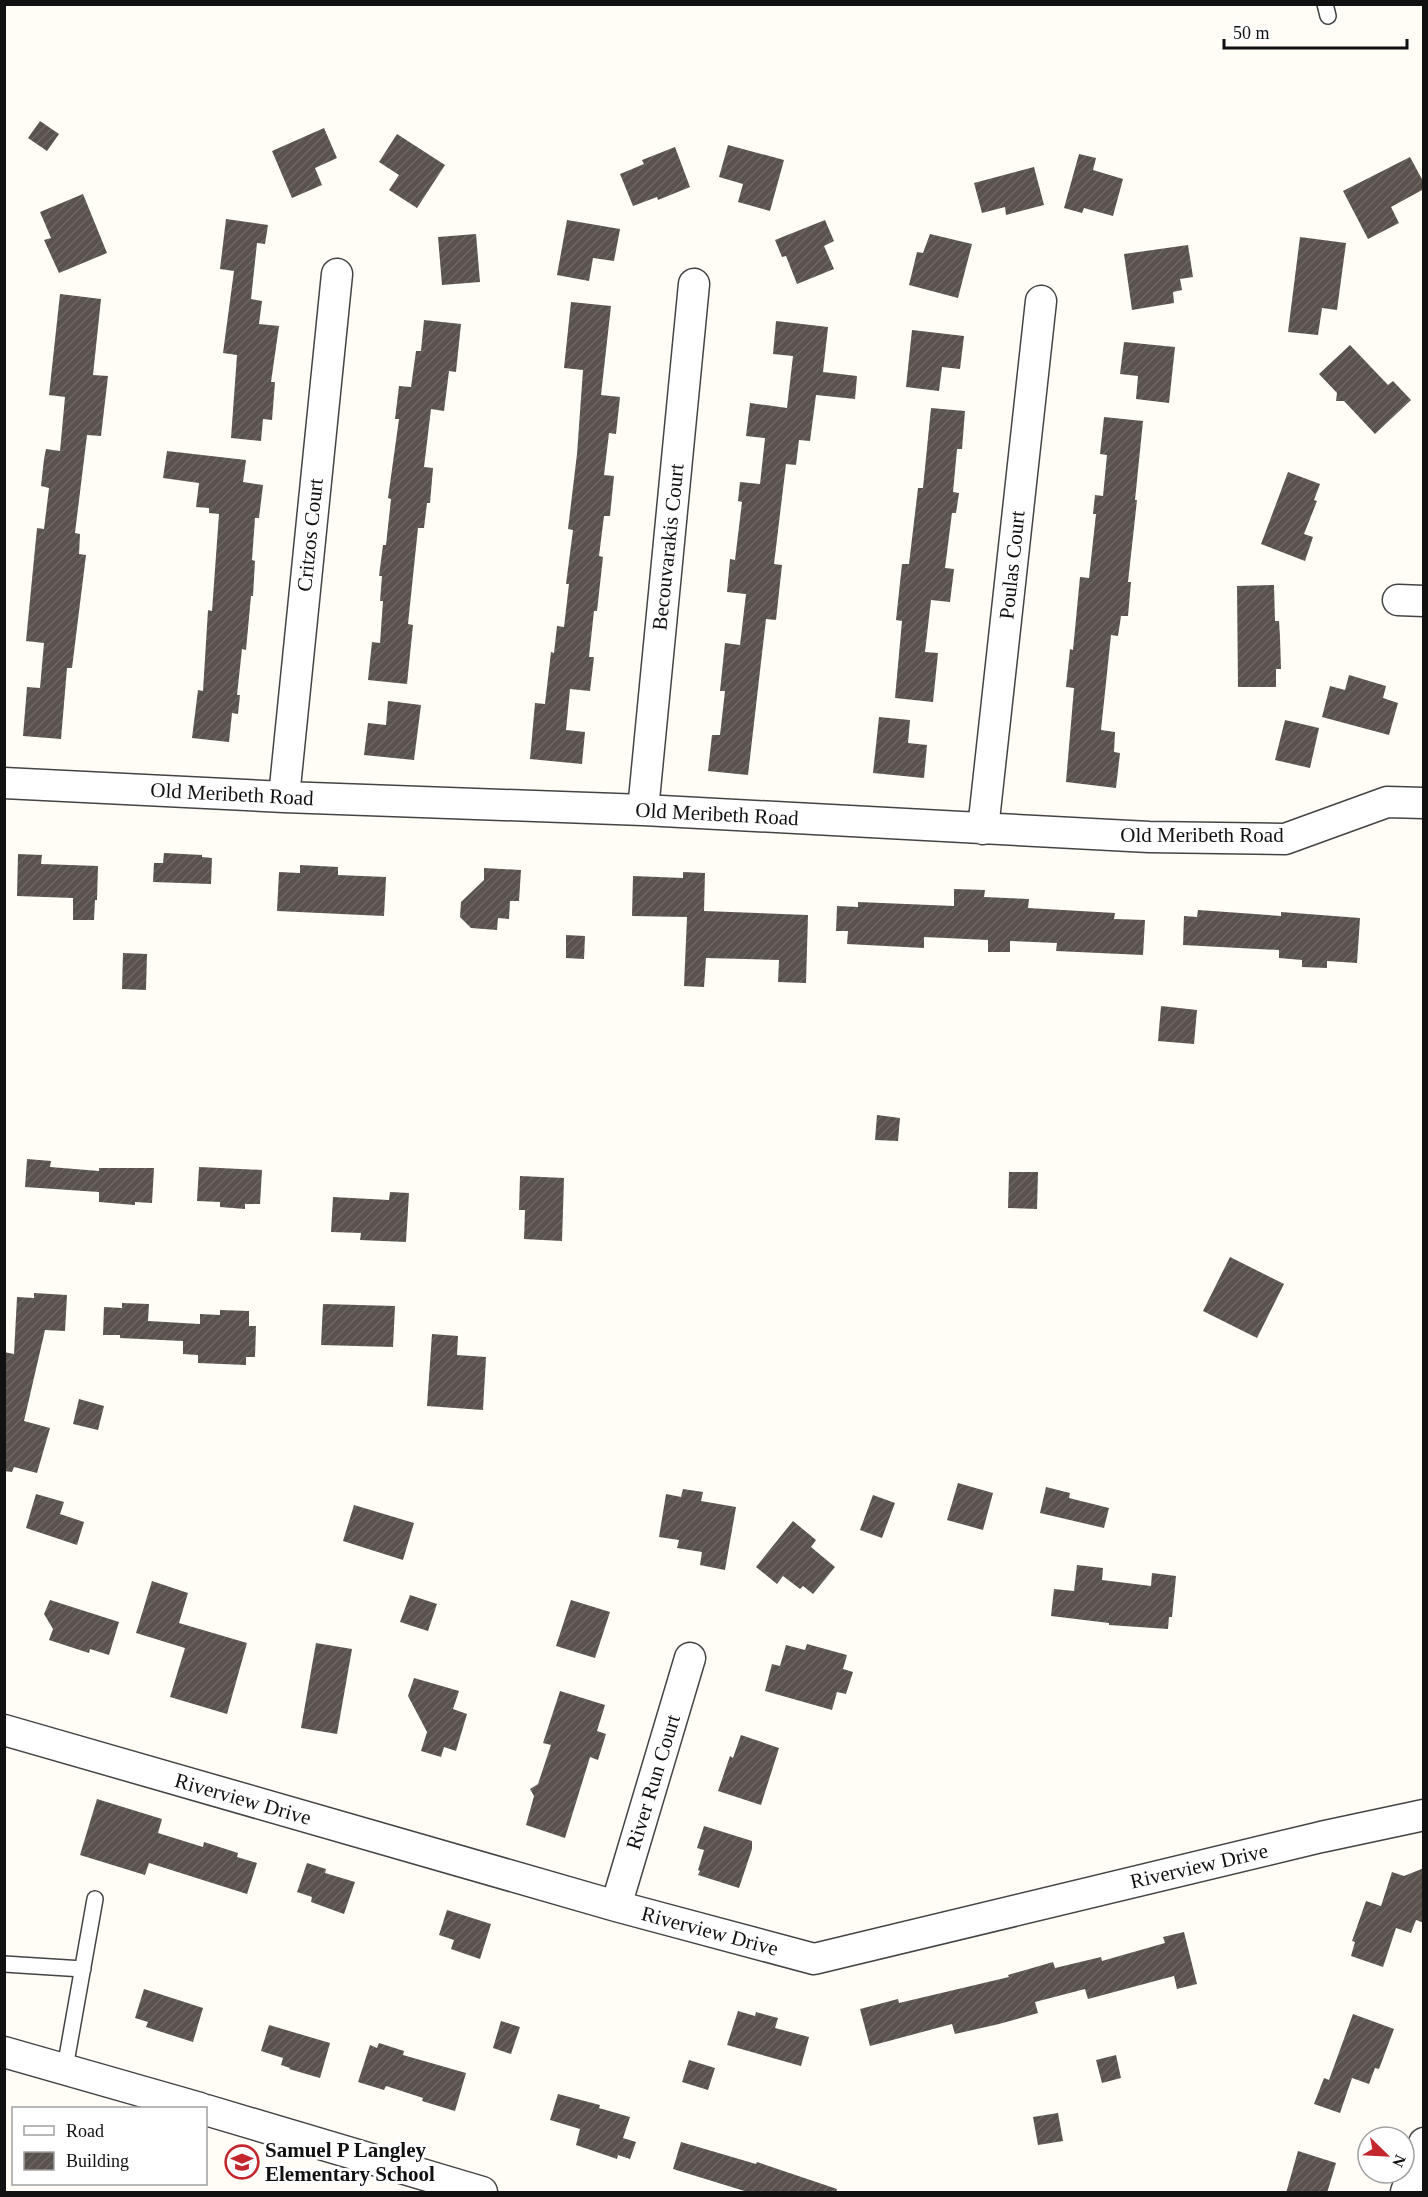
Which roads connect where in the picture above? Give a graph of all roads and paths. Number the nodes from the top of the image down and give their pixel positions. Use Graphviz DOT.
graph roads {
  1 [pos="337,274"];
  2 [pos="694,284"];
  3 [pos="1041,301"];
  4 [pos="4,783"];
  5 [pos="284,797"];
  6 [pos="1424,803"];
  7 [pos="643,810"];
  8 [pos="983,829"];
  9 [pos="690,1658"];
  10 [pos="4,1730"];
  11 [pos="1424,1815"];
  12 [pos="95,1899"];
  13 [pos="616,1906"];
  14 [pos="4,1964"];
  15 [pos="83,1969"];
  16 [pos="4,2052"];
  17 [pos="65,2068"];
  18 [pos="193,2107"];
  19 [pos="207,2110"];
  20 [pos="1424,2143"];
  21 [pos="482,2193"];
  22 [pos="1406,2193"];
  1 -- 5 [label="street, Critzos Court"];
  2 -- 7 [label="street, Becouvarakis Court"];
  3 -- 8 [label="street, Poulas Court"];
  4 -- 5 [label="street, Old Meribeth Road"];
  5 -- 7 [label="street, Old Meribeth Road"];
  6 -- 8 [label="street, Old Meribeth Road"];
  7 -- 8 [label="street, Old Meribeth Road"];
  9 -- 13 [label="street, River Run Court"];
  10 -- 13 [label="street, Riverview Drive"];
  11 -- 13 [label="street, Riverview Drive"];
  12 -- 15 [label="lane"];
  14 -- 15 [label="lane"];
  15 -- 17 [label="lane"];
  16 -- 17 [label="street"];
  17 -- 18 [label="street"];
  19 -- 21 [label="street"];
  20 -- 22 [label="street"];
}
